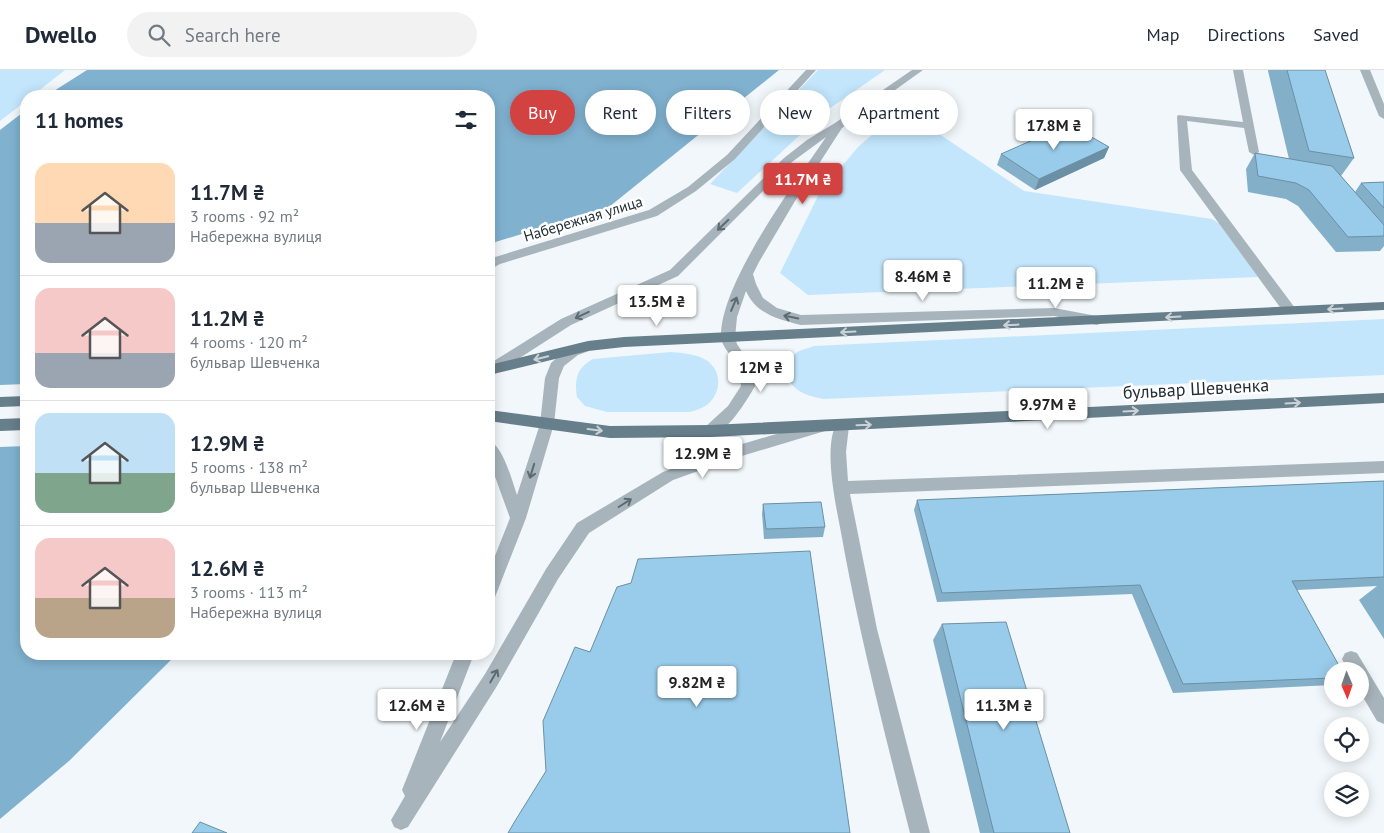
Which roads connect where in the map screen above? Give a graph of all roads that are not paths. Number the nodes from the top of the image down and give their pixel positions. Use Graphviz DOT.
graph roads {
  1 [pos="811,70"];
  2 [pos="918,70"];
  3 [pos="1238,70"];
  4 [pos="1365,70"];
  5 [pos="1384,116"];
  6 [pos="839,125"];
  7 [pos="1249,126"];
  8 [pos="1254,152"];
  9 [pos="495,262"];
  10 [pos="747,272"];
  11 [pos="1384,306"];
  12 [pos="1290,311"];
  13 [pos="1101,321"];
  14 [pos="728,338"];
  15 [pos="588,346"];
  16 [pos="495,366"];
  17 [pos="495,369"];
  18 [pos="1384,398"];
  19 [pos="20,401"];
  20 [pos="0,402"];
  21 [pos="495,417"];
  22 [pos="20,424"];
  23 [pos="546,424"];
  24 [pos="0,425"];
  25 [pos="842,426"];
  26 [pos="822,427"];
  27 [pos="710,431"];
  28 [pos="495,457"];
  29 [pos="1384,467"];
  30 [pos="841,488"];
  31 [pos="518,518"];
  32 [pos="495,577"];
  33 [pos="462,660"];
  34 [pos="1369,690"];
  35 [pos="1384,715"];
  36 [pos="398,826"];
  37 [pos="920,833"];
  1 -- 9 [label="street, Набережная улица"];
  2 -- 6 [label="street"];
  3 -- 7 [label="street"];
  4 -- 5 [label="street"];
  6 -- 10 [label="street"];
  6 -- 16 [label="street, one-way"];
  7 -- 8 [label="street"];
  7 -- 12 [label="street"];
  13 -- 10 [label="street, one-way"];
  14 -- 10 [label="street, one-way"];
  11 -- 12 [label="main road, one-way"];
  12 -- 13 [label="main road, one-way"];
  13 -- 14 [label="main road, one-way"];
  14 -- 15 [label="main road"];
  14 -- 27 [label="street"];
  15 -- 17 [label="main road, one-way"];
  15 -- 23 [label="street"];
  25 -- 18 [label="main road, бульвар Шевченка, one-way"];
  19 -- 20 [label="main road"];
  21 -- 23 [label="main road, бульвар Шевченка"];
  22 -- 24 [label="main road"];
  23 -- 27 [label="main road, бульвар Шевченка, one-way"];
  23 -- 31 [label="street, one-way"];
  25 -- 26 [label="main road, бульвар Шевченка"];
  25 -- 30 [label="street"];
  26 -- 27 [label="main road, бульвар Шевченка"];
  36 -- 26 [label="street, one-way"];
  28 -- 31 [label="street"];
  29 -- 30 [label="street"];
  30 -- 37 [label="street"];
  31 -- 32 [label="street"];
  33 -- 36 [label="street"];
  34 -- 35 [label="street"];
}
